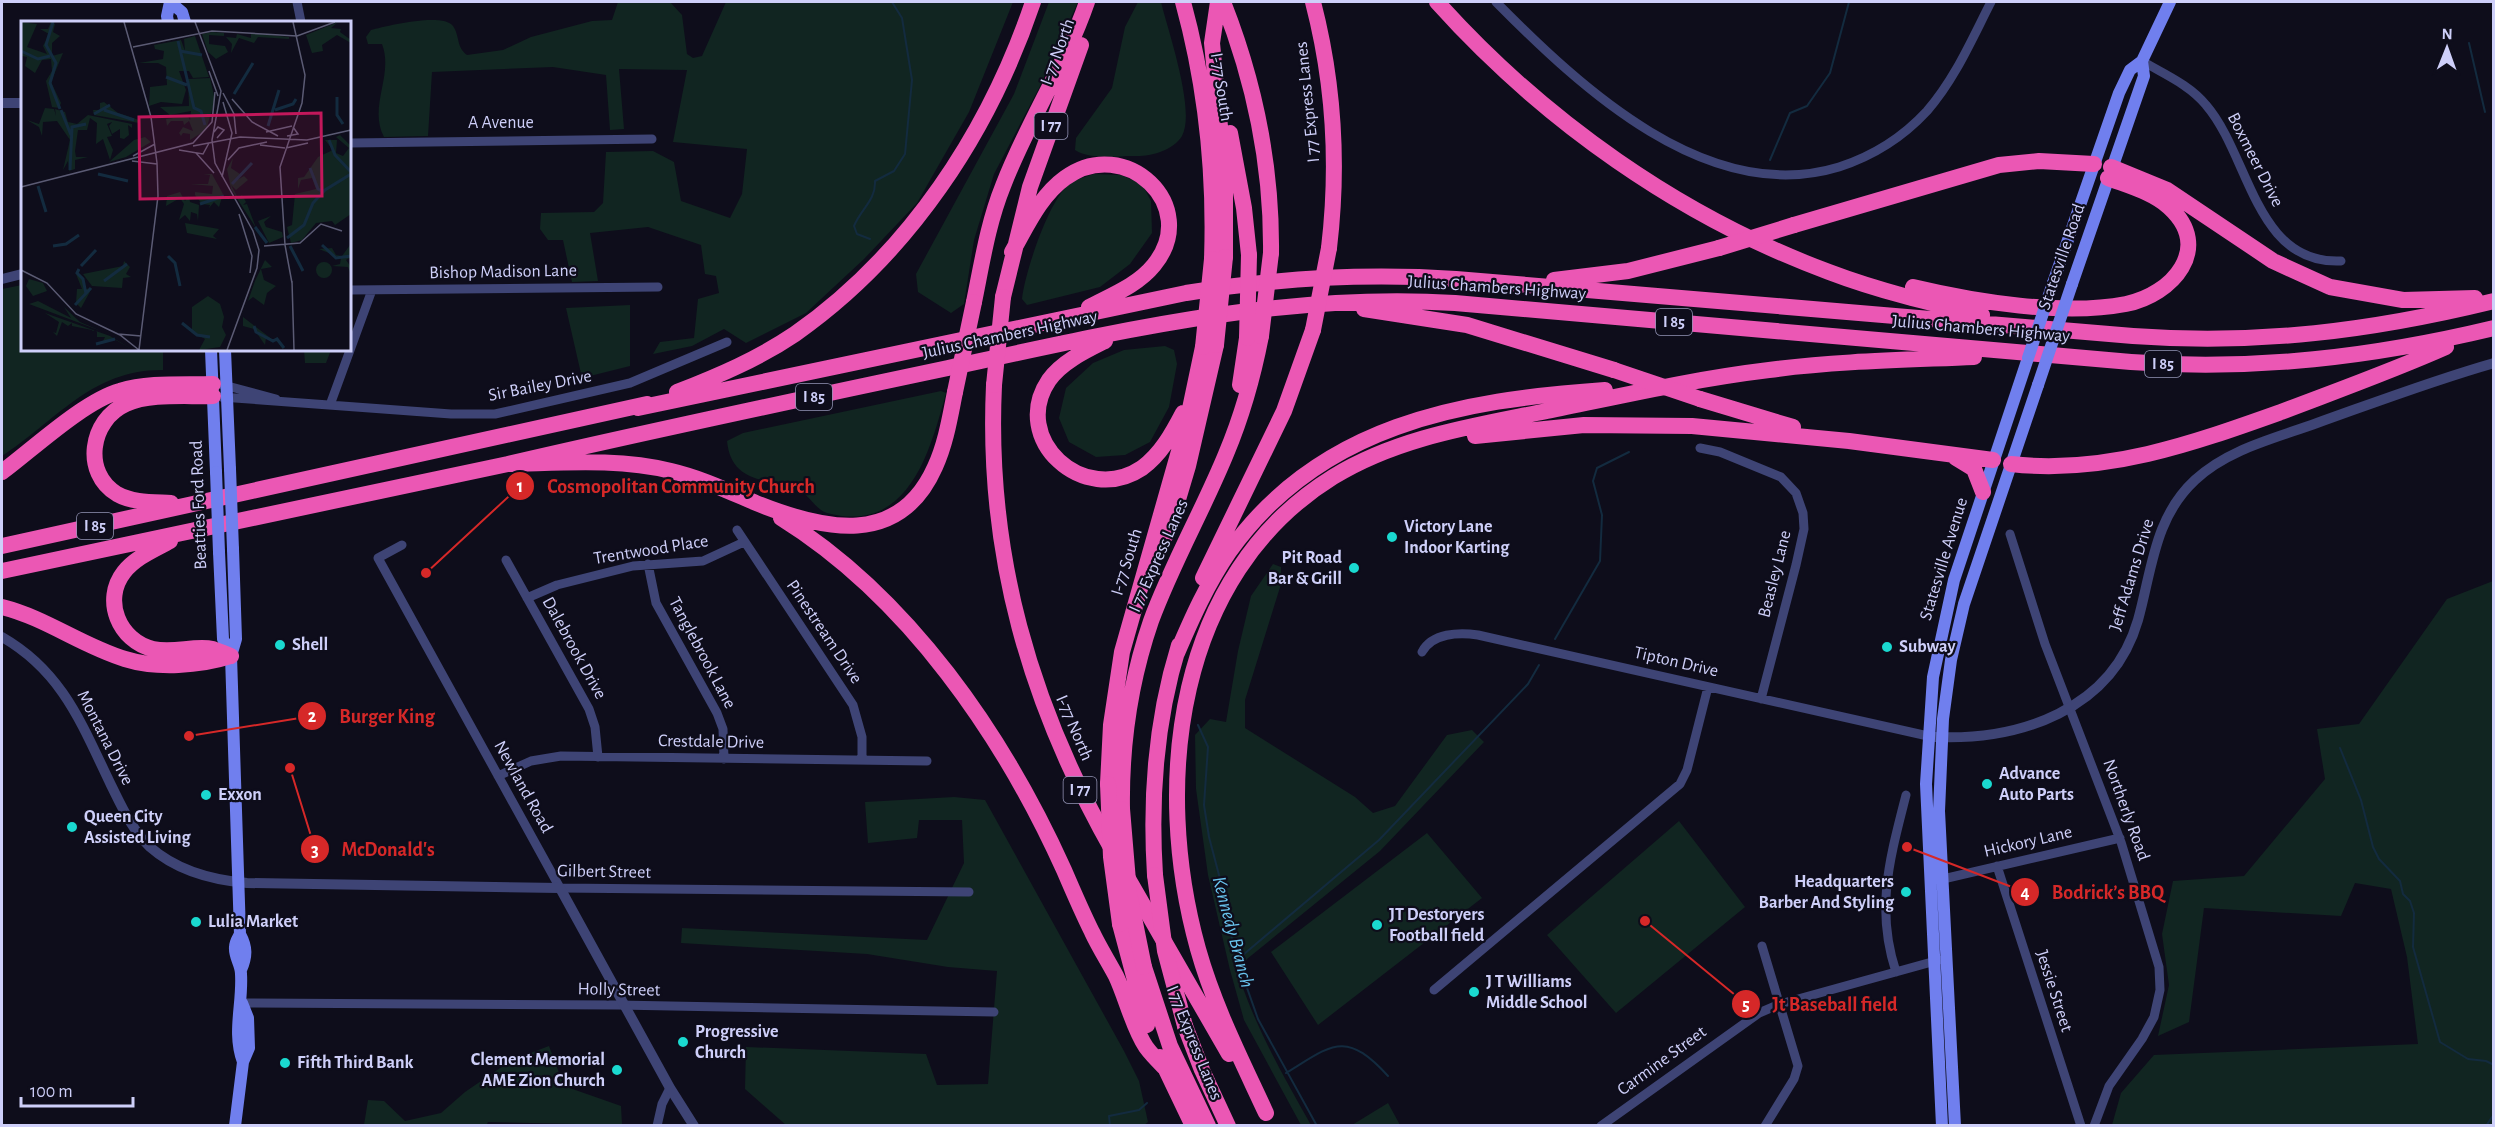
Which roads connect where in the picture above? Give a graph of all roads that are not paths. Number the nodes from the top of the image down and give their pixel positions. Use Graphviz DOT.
graph roads {
  1 [pos="170,2"];
  2 [pos="297,2"];
  3 [pos="1033,2"];
  4 [pos="1087,2"];
  5 [pos="1096,2"];
  6 [pos="1183,2"];
  7 [pos="1218,2"];
  8 [pos="1313,2"];
  9 [pos="1437,2"];
  10 [pos="1496,2"];
  11 [pos="1991,2"];
  12 [pos="2170,2"];
  13 [pos="1225,8"];
  14 [pos="168,21"];
  15 [pos="185,21"];
  16 [pos="301,21"];
  17 [pos="1213,56"];
  18 [pos="2142,61"];
  19 [pos="2,103"];
  20 [pos="21,103"];
  21 [pos="652,139"];
  22 [pos="351,143"];
  23 [pos="2094,164"];
  24 [pos="2110,173"];
  25 [pos="1729,226"];
  26 [pos="1012,252"];
  27 [pos="1219,258"];
  28 [pos="2342,261"];
  29 [pos="21,274"];
  30 [pos="2,279"];
  31 [pos="1515,284"];
  32 [pos="658,287"];
  33 [pos="351,290"];
  34 [pos="372,290"];
  35 [pos="2493,297"];
  36 [pos="2493,301"];
  37 [pos="1316,303"];
  38 [pos="1068,317"];
  39 [pos="2041,328"];
  40 [pos="2490,329"];
  41 [pos="1121,333"];
  42 [pos="1254,337"];
  43 [pos="727,342"];
  44 [pos="1210,346"];
  45 [pos="351,348"];
  46 [pos="211,351"];
  47 [pos="225,351"];
  48 [pos="350,351"];
  49 [pos="2032,354"];
  50 [pos="2493,363"];
  51 [pos="1672,385"];
  52 [pos="220,390"];
  53 [pos="1194,392"];
  54 [pos="330,405"];
  55 [pos="638,408"];
  56 [pos="1849,441"];
  57 [pos="1700,448"];
  58 [pos="1950,456"];
  59 [pos="1993,460"];
  60 [pos="508,464"];
  61 [pos="2011,464"];
  62 [pos="1349,468"];
  63 [pos="2,472"];
  64 [pos="1983,492"];
  65 [pos="757,503"];
  66 [pos="187,504"];
  67 [pos="737,531"];
  68 [pos="184,534"];
  69 [pos="2010,534"];
  70 [pos="744,542"];
  71 [pos="402,545"];
  72 [pos="2,546"];
  73 [pos="1152,546"];
  74 [pos="506,560"];
  75 [pos="648,564"];
  76 [pos="2,571"];
  77 [pos="527,598"];
  78 [pos="2,607"];
  79 [pos="2,637"];
  80 [pos="1422,652"];
  81 [pos="1177,653"];
  82 [pos="231,656"];
  83 [pos="1708,687"];
  84 [pos="1761,699"];
  85 [pos="2070,710"];
  86 [pos="1928,736"];
  87 [pos="1941,737"];
  88 [pos="598,757"];
  89 [pos="723,759"];
  90 [pos="862,760"];
  91 [pos="927,761"];
  92 [pos="498,776"];
  93 [pos="1906,795"];
  94 [pos="2120,838"];
  95 [pos="1996,866"];
  96 [pos="1943,879"];
  97 [pos="239,883"];
  98 [pos="560,888"];
  99 [pos="969,892"];
  100 [pos="1762,946"];
  101 [pos="1947,958"];
  102 [pos="1934,961"];
  103 [pos="1896,972"];
  104 [pos="1434,990"];
  105 [pos="242,1003"];
  106 [pos="1780,1004"];
  107 [pos="626,1007"];
  108 [pos="994,1012"];
  109 [pos="1164,1067"];
  110 [pos="670,1088"];
  111 [pos="1269,1119"];
  112 [pos="235,1125"];
  113 [pos="657,1125"];
  114 [pos="694,1125"];
  115 [pos="1193,1125"];
  116 [pos="1208,1125"];
  117 [pos="1228,1125"];
  118 [pos="1601,1125"];
  119 [pos="1765,1125"];
  120 [pos="1942,1125"];
  121 [pos="1955,1125"];
  122 [pos="2081,1125"];
  123 [pos="2094,1125"];
  1 -- 14 [label="main road"];
  1 -- 15 [label="main road"];
  2 -- 16 [label="street"];
  3 -- 55 [label="highway"];
  4 -- 65 [label="highway, bridge"];
  5 -- 26 [label="highway, I-77 North / I 77"];
  6 -- 27 [label="highway, I-77 South"];
  7 -- 17 [label="highway"];
  8 -- 81 [label="highway, I 77 Express Lanes, bridge"];
  9 -- 25 [label="highway"];
  10 -- 11 [label="street"];
  12 -- 18 [label="main road, Statesville Road"];
  13 -- 42 [label="highway, I 77 Express Lanes / I 77, bridge"];
  17 -- 27 [label="highway"];
  17 -- 42 [label="highway, bridge"];
  18 -- 23 [label="main road, Statesville Road"];
  18 -- 24 [label="main road, Statesville Road"];
  18 -- 28 [label="street, Boxmeer Drive"];
  19 -- 20 [label="street"];
  21 -- 22 [label="street, A Avenue"];
  23 -- 24 [label="main road"];
  23 -- 31 [label="highway, bridge"];
  23 -- 59 [label="main road, Statesville Avenue, bridge"];
  24 -- 25 [label="highway"];
  24 -- 35 [label="highway"];
  24 -- 61 [label="main road, Statesville Road, bridge"];
  25 -- 39 [label="highway"];
  26 -- 38 [label="highway"];
  26 -- 111 [label="highway, I-77 North / I 77, bridge"];
  27 -- 44 [label="highway, bridge"];
  29 -- 30 [label="street"];
  31 -- 38 [label="highway, Julius Chambers Highway / I 85"];
  31 -- 39 [label="highway, Julius Chambers Highway / I 85"];
  32 -- 34 [label="street, Bishop Madison Lane"];
  33 -- 34 [label="street, Bishop Madison Lane"];
  34 -- 45 [label="street"];
  36 -- 39 [label="highway, Julius Chambers Highway / I 85"];
  37 -- 41 [label="highway, Julius Chambers Highway / I 85"];
  37 -- 49 [label="highway, Julius Chambers Highway / I 85"];
  37 -- 56 [label="highway, bridge"];
  38 -- 55 [label="highway, Julius Chambers Highway / I 85"];
  40 -- 49 [label="highway, Julius Chambers Highway / I 85"];
  40 -- 61 [label="highway"];
  41 -- 53 [label="highway"];
  41 -- 60 [label="highway, Julius Chambers Highway / I 85"];
  42 -- 116 [label="highway, I 77 Express Lanes / I 77, bridge"];
  43 -- 54 [label="street, Sir Bailey Drive"];
  44 -- 53 [label="highway, I-77 South / I 77"];
  44 -- 73 [label="highway"];
  46 -- 52 [label="main road, Beatties Ford Road"];
  47 -- 52 [label="main road, Beatties Ford Road"];
  48 -- 54 [label="street"];
  49 -- 51 [label="highway"];
  50 -- 85 [label="street, Jeff Adams Drive"];
  51 -- 62 [label="highway"];
  51 -- 81 [label="highway"];
  52 -- 54 [label="street, Sir Bailey Drive"];
  52 -- 63 [label="highway"];
  52 -- 66 [label="highway"];
  52 -- 82 [label="main road, Beatties Ford Road, bridge"];
  52 -- 82 [label="main road, Beatties Ford Road, bridge"];
  53 -- 73 [label="highway, I-77 South / I 77"];
  55 -- 66 [label="highway, I 85"];
  56 -- 58 [label="highway"];
  56 -- 62 [label="highway"];
  57 -- 84 [label="street, Beasley Lane"];
  58 -- 59 [label="highway"];
  58 -- 64 [label="highway"];
  59 -- 61 [label="main road"];
  59 -- 64 [label="main road, Statesville Avenue"];
  60 -- 65 [label="highway"];
  60 -- 68 [label="highway, I 85"];
  61 -- 87 [label="main road, Statesville Avenue"];
  62 -- 111 [label="highway"];
  64 -- 86 [label="main road, Statesville Avenue"];
  65 -- 109 [label="highway"];
  66 -- 72 [label="highway, I 85"];
  67 -- 70 [label="street, Pinestream Drive"];
  68 -- 76 [label="highway, I 85"];
  68 -- 82 [label="highway"];
  69 -- 85 [label="street, Northerly Road"];
  70 -- 75 [label="street, Trentwood Place"];
  70 -- 90 [label="street, Pinestream Drive"];
  71 -- 92 [label="street, Newland Road"];
  73 -- 109 [label="highway, I-77 South / I 77, bridge"];
  74 -- 77 [label="street, Dalebrook Drive"];
  75 -- 77 [label="street, Trentwood Place"];
  75 -- 89 [label="street, Tanglebrook Lane"];
  77 -- 88 [label="street, Dalebrook Drive"];
  78 -- 82 [label="highway"];
  79 -- 97 [label="street, Montana Drive"];
  80 -- 83 [label="street, Tipton Drive"];
  81 -- 117 [label="highway, I 77 Express Lanes, bridge"];
  82 -- 97 [label="main road, Beatties Ford Road"];
  83 -- 84 [label="street, Tipton Drive"];
  83 -- 104 [label="street"];
  84 -- 86 [label="street, Tipton Drive"];
  85 -- 87 [label="street, Jeff Adams Drive"];
  85 -- 94 [label="street, Northerly Road"];
  86 -- 87 [label="street, Jeff Adams Drive"];
  86 -- 102 [label="main road, Statesville Avenue"];
  87 -- 96 [label="main road, Statesville Avenue"];
  88 -- 89 [label="street, Crestdale Drive"];
  88 -- 92 [label="street, Crestdale Drive"];
  89 -- 90 [label="street, Crestdale Drive"];
  90 -- 91 [label="street, Crestdale Drive"];
  92 -- 98 [label="street, Newland Road"];
  93 -- 103 [label="street"];
  94 -- 95 [label="street, Hickory Lane"];
  94 -- 123 [label="street, Northerly Road"];
  95 -- 96 [label="street, Hickory Lane"];
  95 -- 122 [label="street, Jessie Street"];
  96 -- 101 [label="main road, Statesville Avenue"];
  97 -- 98 [label="street, Gilbert Street"];
  97 -- 105 [label="main road, Beatties Ford Road"];
  98 -- 99 [label="street, Gilbert Street"];
  98 -- 107 [label="street, Newland Road"];
  100 -- 106 [label="street"];
  101 -- 102 [label="street, Carmine Street"];
  101 -- 121 [label="main road, Statesville Avenue"];
  102 -- 103 [label="street, Carmine Street"];
  102 -- 120 [label="main road, Statesville Avenue"];
  103 -- 106 [label="street, Carmine Street"];
  105 -- 107 [label="street, Holly Street"];
  105 -- 112 [label="main road, Beatties Ford Road"];
  106 -- 118 [label="street, Carmine Street"];
  106 -- 119 [label="street"];
  107 -- 108 [label="street, Holly Street"];
  107 -- 110 [label="street, Newland Road"];
  109 -- 115 [label="highway, I-77 South / I 77"];
  110 -- 113 [label="street"];
  110 -- 114 [label="street, Newland Road"];
}
